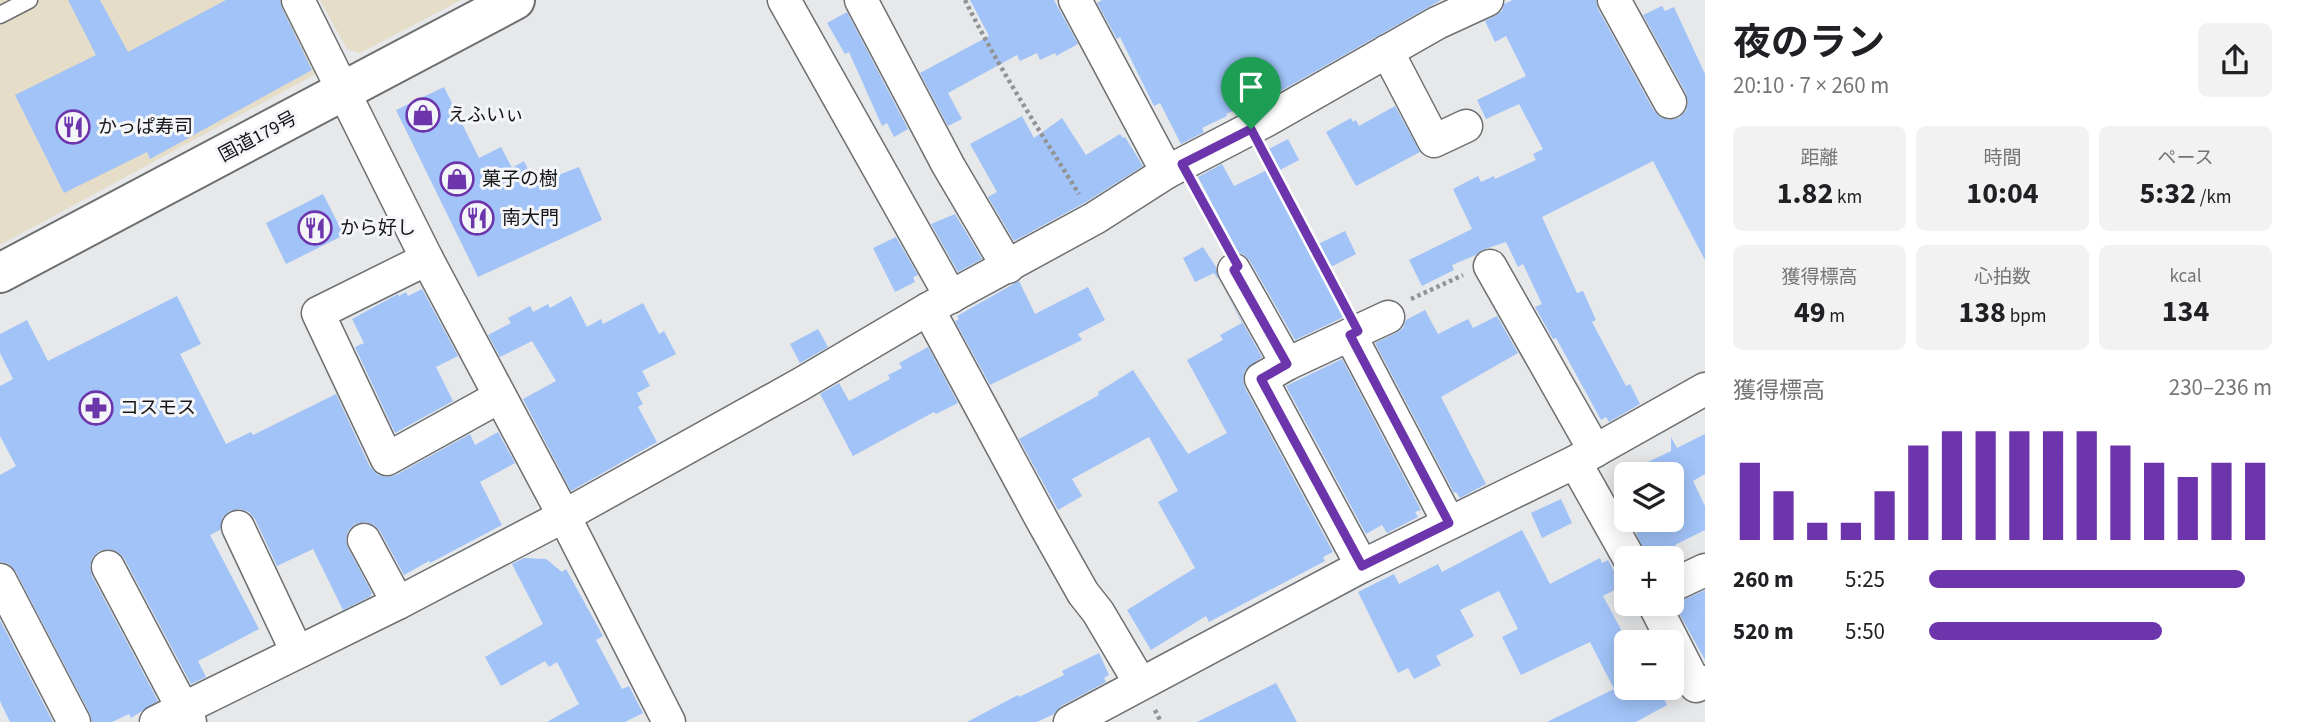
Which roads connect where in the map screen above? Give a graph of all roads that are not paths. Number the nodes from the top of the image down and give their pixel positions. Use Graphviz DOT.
graph roads {
  1 [pos="29,0"];
  2 [pos="298,0"];
  3 [pos="515,0"];
  4 [pos="784,0"];
  5 [pos="861,0"];
  6 [pos="1075,0"];
  7 [pos="1487,0"];
  8 [pos="1614,0"];
  9 [pos="0,15"];
  10 [pos="1387,51"];
  11 [pos="344,91"];
  12 [pos="1670,103"];
  13 [pos="1466,125"];
  14 [pos="1175,168"];
  15 [pos="427,259"];
  16 [pos="1490,266"];
  17 [pos="1008,267"];
  18 [pos="1234,270"];
  19 [pos="0,273"];
  20 [pos="940,303"];
  21 [pos="1388,317"];
  22 [pos="1354,333"];
  23 [pos="1287,364"];
  24 [pos="1705,389"];
  25 [pos="499,397"];
  26 [pos="1585,457"];
  27 [pos="564,516"];
  28 [pos="1449,523"];
  29 [pos="238,527"];
  30 [pos="364,540"];
  31 [pos="1624,546"];
  32 [pos="1362,566"];
  33 [pos="108,567"];
  34 [pos="1705,570"];
  35 [pos="0,580"];
  36 [pos="1684,580"];
  37 [pos="398,603"];
  38 [pos="1660,616"];
  39 [pos="297,653"];
  40 [pos="1705,682"];
  41 [pos="1140,683"];
  42 [pos="177,718"];
  43 [pos="657,718"];
  44 [pos="74,722"];
  45 [pos="1070,722"];
  1 -- 9 [label="lane"];
  2 -- 11 [label="street"];
  3 -- 11 [label="highway, 国道179号"];
  4 -- 20 [label="street"];
  5 -- 17 [label="street"];
  6 -- 14 [label="street"];
  7 -- 10 [label="street"];
  8 -- 12 [label="street"];
  10 -- 13 [label="street"];
  10 -- 14 [label="street"];
  11 -- 15 [label="street"];
  11 -- 19 [label="highway, 国道179号"];
  14 -- 17 [label="street"];
  15 -- 25 [label="street"];
  15 -- 25 [label="street"];
  16 -- 26 [label="street"];
  17 -- 20 [label="street"];
  18 -- 23 [label="street"];
  20 -- 27 [label="street"];
  20 -- 41 [label="street"];
  21 -- 22 [label="street"];
  22 -- 23 [label="street"];
  22 -- 28 [label="street"];
  23 -- 32 [label="street"];
  24 -- 26 [label="street"];
  25 -- 27 [label="street"];
  26 -- 28 [label="street"];
  26 -- 31 [label="street"];
  27 -- 37 [label="street"];
  27 -- 43 [label="street"];
  28 -- 32 [label="street"];
  29 -- 39 [label="street"];
  30 -- 37 [label="street"];
  32 -- 41 [label="street"];
  33 -- 42 [label="street"];
  34 -- 36 [label="street"];
  35 -- 44 [label="street"];
  37 -- 39 [label="street"];
  38 -- 40 [label="street"];
  39 -- 42 [label="street"];
  41 -- 45 [label="street"];
}
